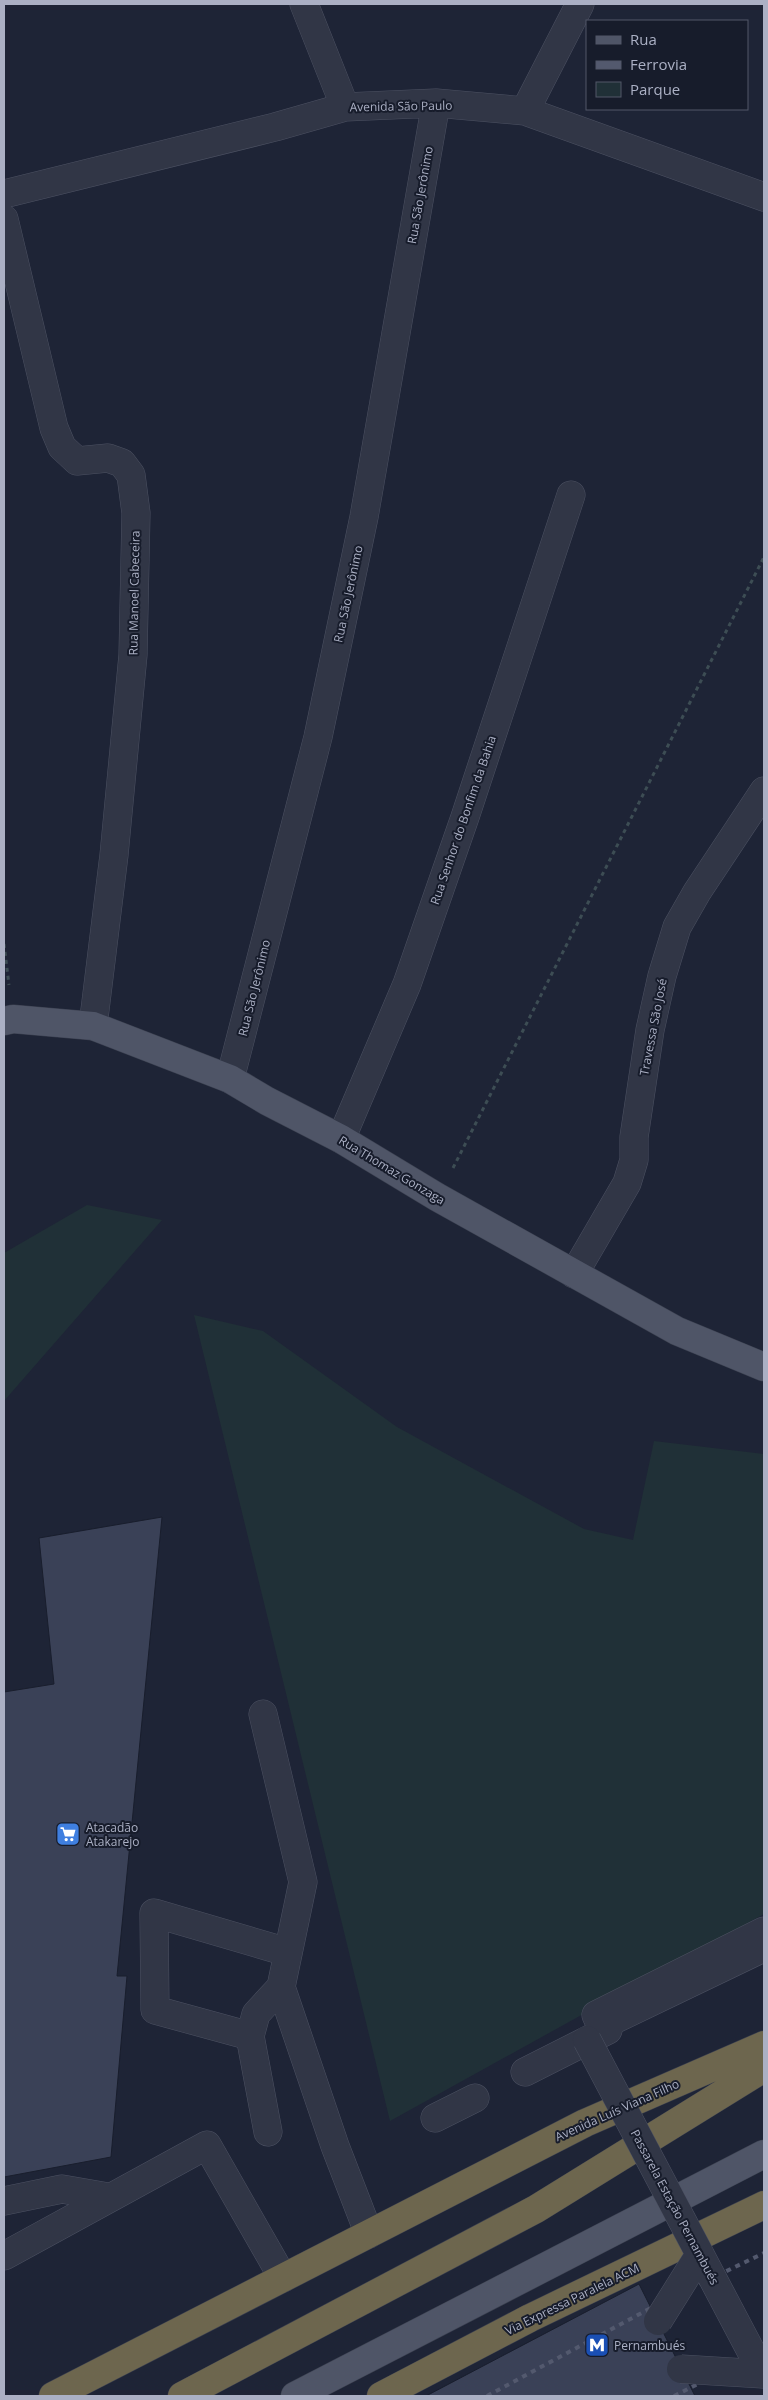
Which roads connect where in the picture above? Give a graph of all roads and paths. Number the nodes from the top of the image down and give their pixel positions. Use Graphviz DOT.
graph roads {
  1 [pos="304,4"];
  2 [pos="580,4"];
  3 [pos="436,103"];
  4 [pos="346,106"];
  5 [pos="525,111"];
  6 [pos="4,194"];
  7 [pos="764,197"];
  8 [pos="4,219"];
  9 [pos="571,495"];
  10 [pos="764,557"];
  11 [pos="764,791"];
  12 [pos="4,944"];
  13 [pos="9,988"];
  14 [pos="4,1021"];
  15 [pos="93,1026"];
  16 [pos="230,1078"];
  17 [pos="341,1139"];
  18 [pos="437,1197"];
  19 [pos="574,1274"];
  20 [pos="764,1367"];
  21 [pos="263,1714"];
  22 [pos="763,1945"];
  23 [pos="287,1952"];
  24 [pos="281,1987"];
  25 [pos="250,2036"];
  26 [pos="587,2040"];
  27 [pos="764,2045"];
  28 [pos="764,2068"];
  29 [pos="525,2072"];
  30 [pos="475,2098"];
  31 [pos="435,2118"];
  32 [pos="268,2132"];
  33 [pos="764,2154"];
  34 [pos="108,2197"];
  35 [pos="4,2201"];
  36 [pos="764,2205"];
  37 [pos="369,2234"];
  38 [pos="5,2252"];
  39 [pos="700,2254"];
  40 [pos="282,2278"];
  41 [pos="658,2321"];
  42 [pos="681,2368"];
  43 [pos="764,2378"];
  44 [pos="53,2396"];
  45 [pos="182,2396"];
  46 [pos="295,2396"];
  47 [pos="381,2396"];
  1 -- 4 [label="street"];
  2 -- 5 [label="street"];
  3 -- 4 [label="street, Avenida São Paulo"];
  3 -- 5 [label="street, Avenida São Paulo"];
  3 -- 16 [label="street, Rua São Jerônimo"];
  4 -- 6 [label="street, Avenida São Paulo"];
  5 -- 7 [label="street, Avenida São Paulo"];
  8 -- 15 [label="street, Rua Manoel Cabeceira"];
  9 -- 17 [label="street, Rua Senhor do Bonfim da Bahia"];
  10 -- 18 [label="path"];
  11 -- 19 [label="street, Travessa São José"];
  12 -- 13 [label="path"];
  14 -- 15 [label="main road, Rua Thomaz Gonzaga"];
  15 -- 16 [label="main road, Rua Thomaz Gonzaga"];
  16 -- 17 [label="main road, Rua Thomaz Gonzaga"];
  17 -- 18 [label="main road, Rua Thomaz Gonzaga"];
  18 -- 19 [label="main road, Rua Thomaz Gonzaga"];
  19 -- 20 [label="main road, Rua Thomaz Gonzaga"];
  21 -- 23 [label="street"];
  22 -- 22 [label="street"];
  22 -- 26 [label="street"];
  23 -- 24 [label="street"];
  23 -- 25 [label="street"];
  24 -- 25 [label="street"];
  24 -- 37 [label="street"];
  25 -- 32 [label="street"];
  26 -- 29 [label="street"];
  26 -- 39 [label="street, Passarela Estação Pernambués, bridge"];
  27 -- 37 [label="highway, Avenida Luís Viana Filho"];
  28 -- 45 [label="highway"];
  30 -- 31 [label="street"];
  33 -- 46 [label="main road"];
  34 -- 35 [label="street"];
  34 -- 38 [label="street"];
  34 -- 40 [label="street"];
  36 -- 47 [label="highway, Via Expressa Paralela ACM"];
  37 -- 40 [label="highway, Avenida Luís Viana Filho"];
  39 -- 41 [label="street, bridge"];
  39 -- 43 [label="street, Passarela Estação Pernambués, bridge"];
  40 -- 44 [label="highway, Avenida Luís Viana Filho"];
  42 -- 43 [label="street, Passarela Estação Pernambués, bridge"];
}
